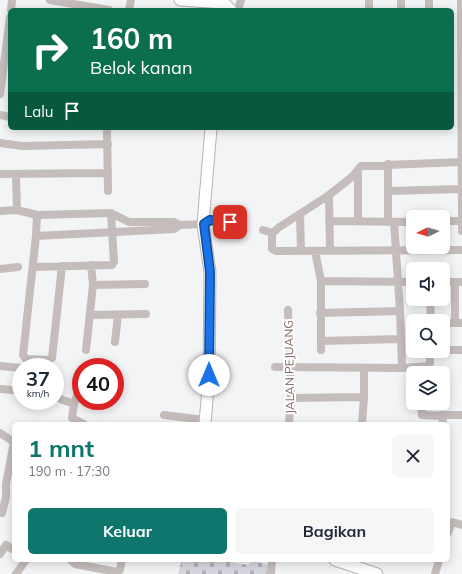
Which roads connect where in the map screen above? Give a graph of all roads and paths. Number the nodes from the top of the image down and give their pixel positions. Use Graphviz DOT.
graph roads {
  1 [pos="50,0"];
  2 [pos="180,0"];
  3 [pos="461,0"];
  4 [pos="85,3"];
  5 [pos="102,8"];
  6 [pos="229,8"];
  7 [pos="8,35"];
  8 [pos="461,69"];
  9 [pos="454,80"];
  10 [pos="461,80"];
  11 [pos="0,94"];
  12 [pos="461,101"];
  13 [pos="107,130"];
  14 [pos="211,130"];
  15 [pos="0,143"];
  16 [pos="108,144"];
  17 [pos="461,162"];
  18 [pos="388,164"];
  19 [pos="358,170"];
  20 [pos="108,173"];
  21 [pos="0,174"];
  22 [pos="16,175"];
  23 [pos="462,189"];
  24 [pos="108,191"];
  25 [pos="388,191"];
  26 [pos="329,195"];
  27 [pos="17,210"];
  28 [pos="0,211"];
  29 [pos="111,213"];
  30 [pos="300,214"];
  31 [pos="37,216"];
  32 [pos="329,221"];
  33 [pos="358,221"];
  34 [pos="450,221"];
  35 [pos="462,221"];
  36 [pos="129,222"];
  37 [pos="230,222"];
  38 [pos="391,222"];
  39 [pos="406,222"];
  40 [pos="204,224"];
  41 [pos="180,225"];
  42 [pos="263,230"];
  43 [pos="129,231"];
  44 [pos="462,231"];
  45 [pos="113,232"];
  46 [pos="273,233"];
  47 [pos="36,236"];
  48 [pos="300,250"];
  49 [pos="462,250"];
  50 [pos="315,251"];
  51 [pos="330,251"];
  52 [pos="395,251"];
  53 [pos="91,265"];
  54 [pos="62,266"];
  55 [pos="18,267"];
  56 [pos="33,267"];
  57 [pos="0,269"];
  58 [pos="320,281"];
  59 [pos="398,282"];
  60 [pos="406,282"];
  61 [pos="458,282"];
  62 [pos="145,284"];
  63 [pos="93,285"];
  64 [pos="288,310"];
  65 [pos="400,311"];
  66 [pos="320,313"];
  67 [pos="146,314"];
  68 [pos="118,315"];
  69 [pos="90,316"];
  70 [pos="459,323"];
  71 [pos="400,339"];
  72 [pos="321,341"];
  73 [pos="115,342"];
  74 [pos="86,350"];
  75 [pos="321,350"];
  76 [pos="450,350"];
  77 [pos="462,350"];
  78 [pos="430,358"];
  79 [pos="0,366"];
  80 [pos="12,367"];
  81 [pos="275,367"];
  82 [pos="290,367"];
  83 [pos="364,368"];
  84 [pos="402,368"];
  85 [pos="0,389"];
  86 [pos="12,390"];
  87 [pos="291,398"];
  88 [pos="364,398"];
  89 [pos="73,410"];
  90 [pos="422,410"];
  91 [pos="462,414"];
  92 [pos="164,415"];
  93 [pos="442,420"];
  94 [pos="80,422"];
  95 [pos="205,422"];
  96 [pos="289,422"];
  97 [pos="362,422"];
  98 [pos="0,433"];
  99 [pos="12,441"];
  100 [pos="12,452"];
  101 [pos="10,498"];
  102 [pos="2,513"];
  103 [pos="450,521"];
  104 [pos="462,525"];
  105 [pos="12,549"];
  106 [pos="0,554"];
  107 [pos="25,562"];
  108 [pos="73,562"];
  109 [pos="122,562"];
  110 [pos="272,562"];
  111 [pos="348,562"];
  112 [pos="438,562"];
  113 [pos="360,564"];
  114 [pos="16,574"];
  115 [pos="271,574"];
  116 [pos="376,574"];
  117 [pos="435,574"];
  1 -- 4 [label="street"];
  2 -- 6 [label="street"];
  3 -- 8 [label="street"];
  4 -- 5 [label="street"];
  7 -- 11 [label="street"];
  8 -- 10 [label="street"];
  9 -- 10 [label="street"];
  10 -- 12 [label="street"];
  12 -- 17 [label="street"];
  13 -- 16 [label="street"];
  14 -- 40 [label="street"];
  15 -- 16 [label="street"];
  16 -- 20 [label="street"];
  17 -- 18 [label="street"];
  17 -- 23 [label="street"];
  18 -- 19 [label="street"];
  18 -- 25 [label="street"];
  19 -- 26 [label="street"];
  19 -- 33 [label="street"];
  20 -- 22 [label="street"];
  20 -- 24 [label="street"];
  21 -- 22 [label="street"];
  22 -- 27 [label="street"];
  23 -- 25 [label="street"];
  23 -- 35 [label="street"];
  25 -- 38 [label="street"];
  26 -- 30 [label="street"];
  26 -- 32 [label="street"];
  27 -- 28 [label="street"];
  27 -- 31 [label="street"];
  29 -- 31 [label="street"];
  29 -- 36 [label="street"];
  29 -- 45 [label="street"];
  30 -- 46 [label="street"];
  30 -- 48 [label="street"];
  31 -- 47 [label="street"];
  32 -- 33 [label="street"];
  32 -- 51 [label="street"];
  33 -- 38 [label="street"];
  34 -- 35 [label="street"];
  35 -- 44 [label="street"];
  36 -- 41 [label="street"];
  36 -- 43 [label="street"];
  37 -- 40 [label="street"];
  38 -- 39 [label="street"];
  38 -- 52 [label="street"];
  40 -- 41 [label="street"];
  40 -- 95 [label="street"];
  41 -- 43 [label="street"];
  42 -- 46 [label="street"];
  43 -- 45 [label="street"];
  45 -- 47 [label="street"];
  45 -- 53 [label="street"];
  46 -- 48 [label="street"];
  47 -- 56 [label="street"];
  48 -- 50 [label="street"];
  49 -- 52 [label="street"];
  50 -- 51 [label="street"];
  50 -- 58 [label="street"];
  51 -- 52 [label="street"];
  52 -- 59 [label="street"];
  53 -- 54 [label="street"];
  53 -- 63 [label="street"];
  54 -- 56 [label="street"];
  54 -- 56 [label="street"];
  55 -- 57 [label="street"];
  58 -- 59 [label="street"];
  58 -- 66 [label="street"];
  59 -- 60 [label="street"];
  59 -- 65 [label="street"];
  61 -- 70 [label="street"];
  62 -- 63 [label="street"];
  63 -- 69 [label="street"];
  64 -- 82 [label="street, JALAN PEJUANG"];
  65 -- 66 [label="street"];
  65 -- 71 [label="street"];
  66 -- 72 [label="street"];
  67 -- 68 [label="street"];
  68 -- 69 [label="street"];
  68 -- 73 [label="street"];
  69 -- 74 [label="street"];
  71 -- 72 [label="street"];
  71 -- 84 [label="street"];
  72 -- 75 [label="street"];
  76 -- 77 [label="street"];
  78 -- 84 [label="street"];
  79 -- 80 [label="street"];
  81 -- 82 [label="street"];
  82 -- 83 [label="street"];
  82 -- 87 [label="street, JALAN PEJUANG"];
  83 -- 84 [label="street"];
  83 -- 88 [label="street"];
  85 -- 86 [label="street"];
  87 -- 88 [label="street"];
  87 -- 96 [label="street, JALAN PEJUANG"];
  88 -- 97 [label="street"];
  89 -- 94 [label="street"];
  90 -- 93 [label="street"];
  91 -- 93 [label="street"];
  92 -- 95 [label="street"];
  98 -- 99 [label="street"];
  100 -- 101 [label="street"];
  101 -- 102 [label="street"];
  103 -- 104 [label="street"];
  105 -- 106 [label="street"];
  107 -- 114 [label="street"];
  108 -- 109 [label="street"];
  110 -- 115 [label="street"];
  111 -- 113 [label="street"];
  112 -- 117 [label="street"];
  113 -- 116 [label="street"];
}
